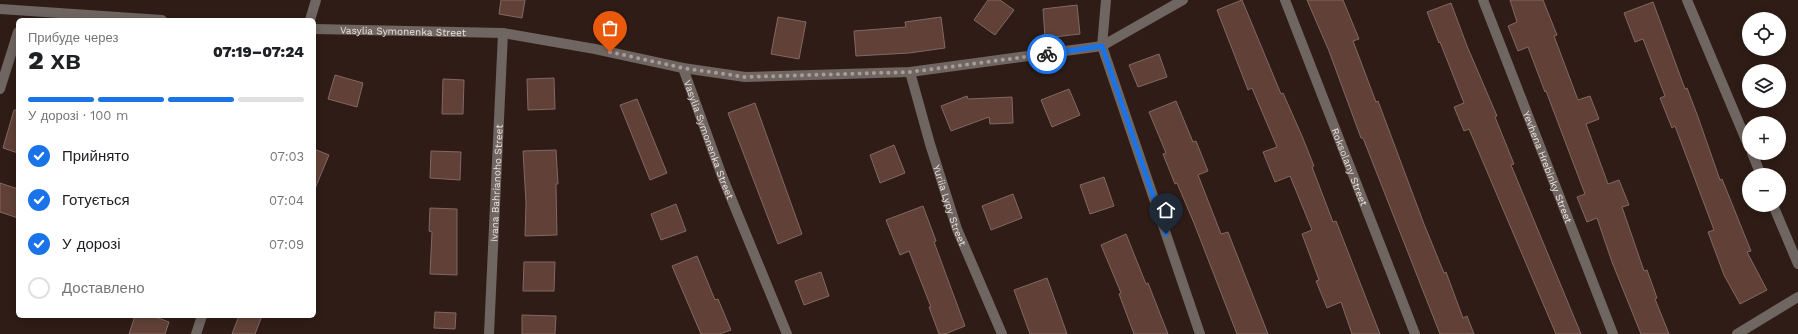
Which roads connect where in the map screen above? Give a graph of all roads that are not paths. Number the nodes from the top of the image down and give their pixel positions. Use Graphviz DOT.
graph roads {
  1 [pos="316,0"];
  2 [pos="1106,0"];
  3 [pos="1183,0"];
  4 [pos="1285,0"];
  5 [pos="1483,0"];
  6 [pos="1687,0"];
  7 [pos="0,9"];
  8 [pos="23,16"];
  9 [pos="92,18"];
  10 [pos="311,18"];
  11 [pos="316,29"];
  12 [pos="503,33"];
  13 [pos="16,38"];
  14 [pos="1102,46"];
  15 [pos="683,68"];
  16 [pos="910,72"];
  17 [pos="0,89"];
  18 [pos="1742,130"];
  19 [pos="1776,212"];
  20 [pos="1798,264"];
  21 [pos="1798,297"];
  22 [pos="201,318"];
  23 [pos="196,334"];
  24 [pos="489,334"];
  25 [pos="787,334"];
  26 [pos="1002,334"];
  27 [pos="1200,334"];
  28 [pos="1415,334"];
  29 [pos="1613,334"];
  30 [pos="1737,334"];
  1 -- 10 [label="street"];
  2 -- 14 [label="street"];
  3 -- 14 [label="street"];
  4 -- 28 [label="street, Roksolany Street"];
  5 -- 29 [label="street, Yevhena Hrebinky Street"];
  6 -- 18 [label="street"];
  7 -- 8 [label="street"];
  8 -- 9 [label="street"];
  11 -- 12 [label="street, Vasylia Symonenka Street"];
  12 -- 15 [label="street, Vasylia Symonenka Street"];
  12 -- 24 [label="street, Ivana Bahrianoho Street"];
  13 -- 17 [label="street"];
  14 -- 16 [label="street"];
  14 -- 27 [label="street"];
  15 -- 16 [label="street"];
  15 -- 25 [label="street, Vasylia Symonenka Street"];
  16 -- 26 [label="street, Yuriia Lypy Street"];
  19 -- 20 [label="street"];
  21 -- 30 [label="street"];
  22 -- 23 [label="street"];
}
